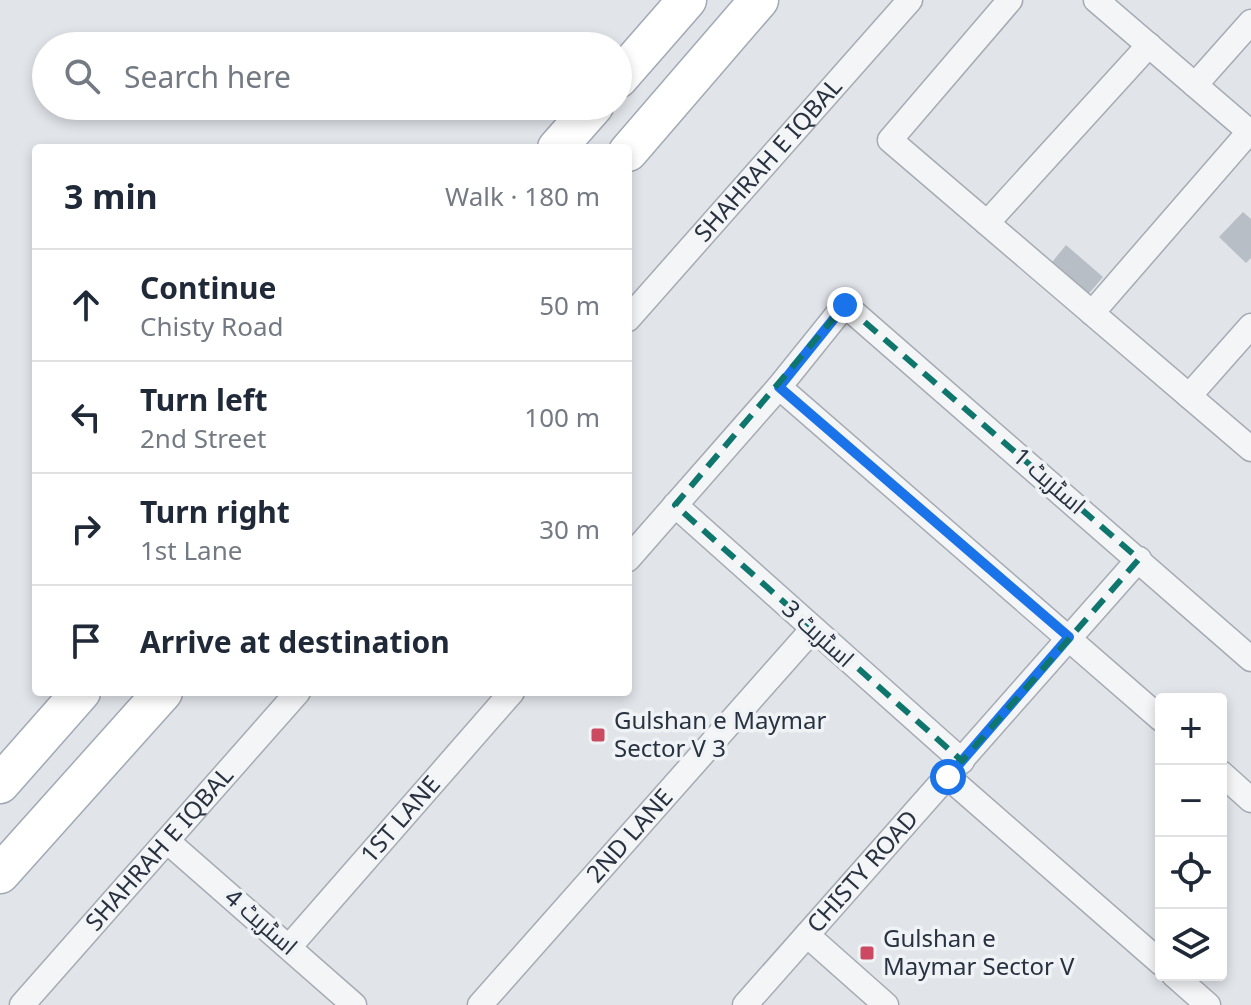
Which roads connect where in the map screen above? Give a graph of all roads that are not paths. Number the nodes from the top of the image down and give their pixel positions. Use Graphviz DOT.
graph roads {
  1 [pos="687,0"];
  2 [pos="759,0"];
  3 [pos="910,0"];
  4 [pos="1010,0"];
  5 [pos="1096,0"];
  6 [pos="1251,22"];
  7 [pos="1149,45"];
  8 [pos="632,63"];
  9 [pos="1195,85"];
  10 [pos="582,120"];
  11 [pos="1250,133"];
  12 [pos="561,144"];
  13 [pos="632,147"];
  14 [pos="987,223"];
  15 [pos="1092,313"];
  16 [pos="632,314"];
  17 [pos="1251,326"];
  18 [pos="779,387"];
  19 [pos="1189,396"];
  20 [pos="1251,449"];
  21 [pos="675,505"];
  22 [pos="632,554"];
  23 [pos="1139,559"];
  24 [pos="812,630"];
  25 [pos="1069,637"];
  26 [pos="1251,659"];
  27 [pos="77,696"];
  28 [pos="159,696"];
  29 [pos="294,696"];
  30 [pos="509,696"];
  31 [pos="1155,714"];
  32 [pos="955,769"];
  33 [pos="1227,778"];
  34 [pos="0,784"];
  35 [pos="1251,800"];
  36 [pos="167,841"];
  37 [pos="0,874"];
  38 [pos="807,935"];
  39 [pos="290,946"];
  40 [pos="1155,957"];
  41 [pos="1181,981"];
  42 [pos="22,1005"];
  43 [pos="354,1005"];
  44 [pos="480,1005"];
  45 [pos="745,1005"];
  46 [pos="886,1005"];
  47 [pos="1208,1005"];
  1 -- 8 [label="main road"];
  2 -- 13 [label="main road"];
  3 -- 16 [label="street, SHAHRAH E IQBAL"];
  4 -- 14 [label="street"];
  5 -- 7 [label="street"];
  6 -- 9 [label="street"];
  7 -- 9 [label="street"];
  7 -- 14 [label="street"];
  9 -- 11 [label="street"];
  10 -- 12 [label="main road"];
  11 -- 15 [label="street"];
  14 -- 15 [label="street"];
  15 -- 19 [label="street"];
  17 -- 19 [label="street"];
  18 -- 21 [label="street"];
  18 -- 23 [label="street, اسٹریٹ 1"];
  18 -- 25 [label="street"];
  19 -- 20 [label="street"];
  21 -- 22 [label="street"];
  21 -- 24 [label="street, اسٹریٹ 3"];
  23 -- 25 [label="street, CHISTY ROAD"];
  23 -- 26 [label="street, اسٹریٹ 1"];
  24 -- 32 [label="street, اسٹریٹ 3"];
  24 -- 44 [label="street, 2ND LANE"];
  25 -- 31 [label="street"];
  25 -- 32 [label="street, CHISTY ROAD"];
  27 -- 34 [label="main road"];
  28 -- 37 [label="main road"];
  29 -- 36 [label="street, SHAHRAH E IQBAL"];
  30 -- 39 [label="street, 1ST LANE"];
  32 -- 38 [label="street, CHISTY ROAD"];
  32 -- 40 [label="street, اسٹریٹ 3"];
  33 -- 35 [label="street"];
  36 -- 39 [label="street, اسٹریٹ 4"];
  36 -- 42 [label="street, SHAHRAH E IQBAL"];
  38 -- 45 [label="street, CHISTY ROAD"];
  38 -- 46 [label="street"];
  39 -- 43 [label="street, اسٹریٹ 4"];
  41 -- 47 [label="street"];
}
